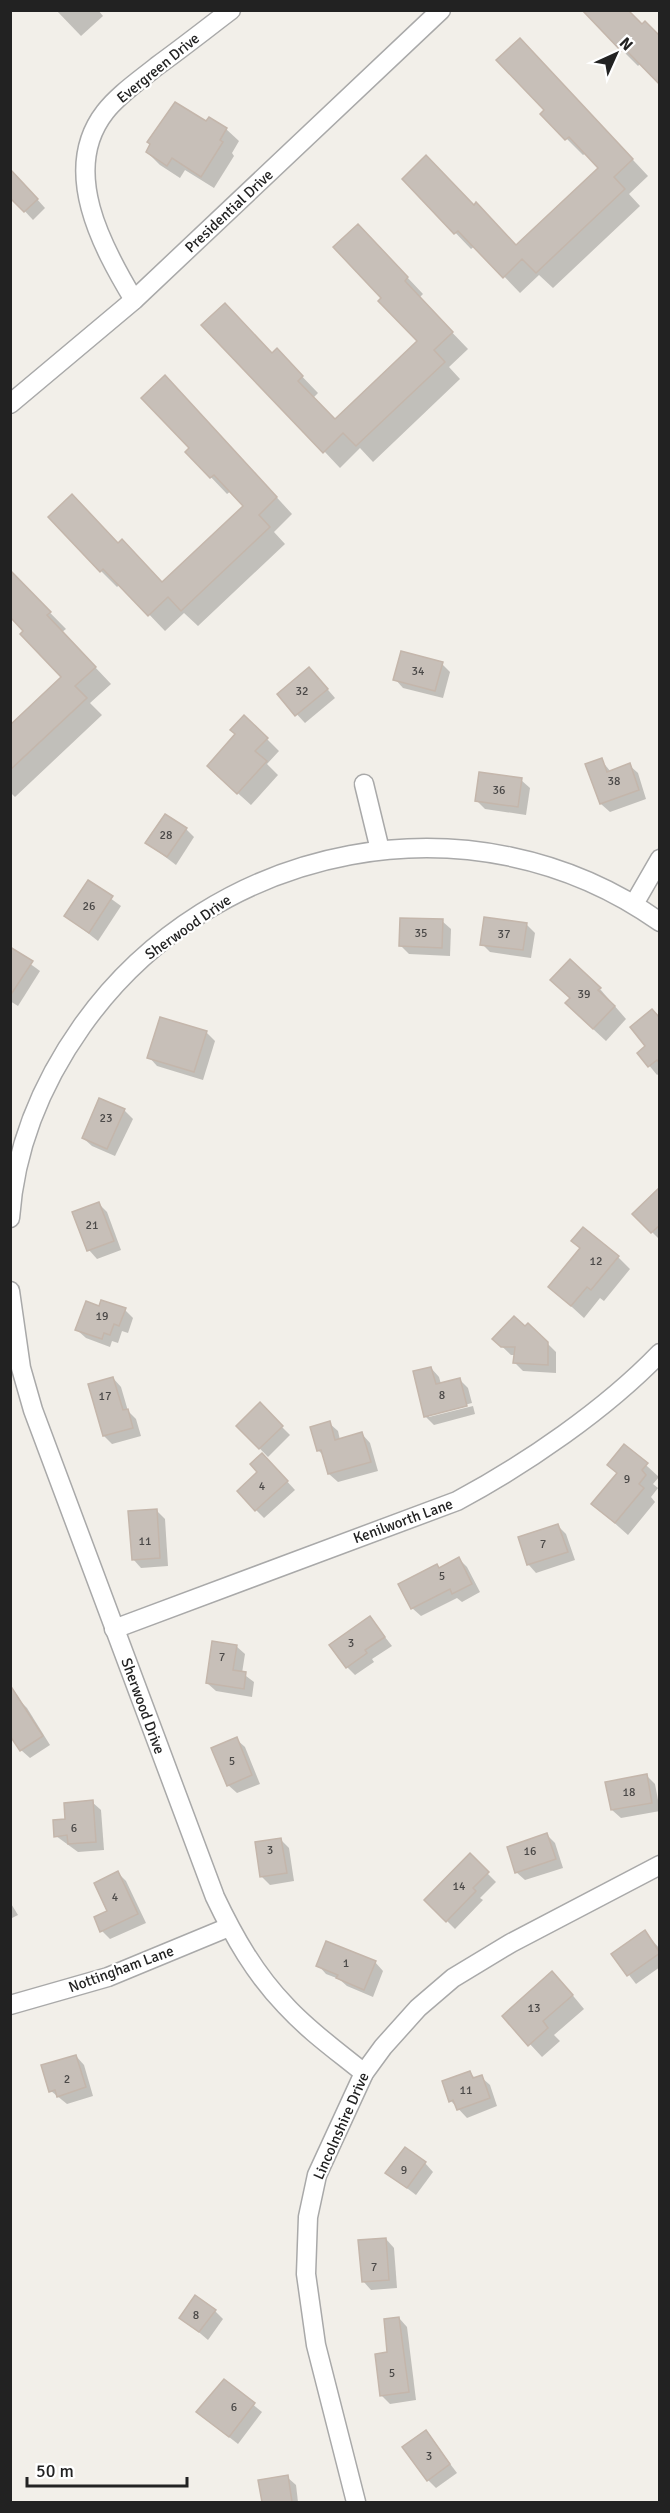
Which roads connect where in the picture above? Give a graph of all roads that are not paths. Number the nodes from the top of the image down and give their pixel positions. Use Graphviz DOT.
graph roads {
  1 [pos="231,10"];
  2 [pos="441,10"];
  3 [pos="134,300"];
  4 [pos="10,404"];
  5 [pos="364,784"];
  6 [pos="380,850"];
  7 [pos="660,859"];
  8 [pos="634,904"];
  9 [pos="660,922"];
  10 [pos="10,1218"];
  11 [pos="10,1291"];
  12 [pos="12,1323"];
  13 [pos="660,1353"];
  14 [pos="114,1629"];
  15 [pos="660,1865"];
  16 [pos="229,1927"];
  17 [pos="10,2005"];
  18 [pos="364,2073"];
  19 [pos="356,2502"];
  1 -- 3 [label="street, Evergreen Drive"];
  2 -- 3 [label="street, Presidential Drive"];
  3 -- 4 [label="street, Presidential Drive"];
  5 -- 6 [label="street"];
  6 -- 8 [label="street, Sherwood Drive"];
  6 -- 10 [label="street, Sherwood Drive"];
  7 -- 8 [label="street"];
  8 -- 9 [label="street, Sherwood Drive"];
  11 -- 12 [label="street, Sherwood Drive"];
  12 -- 14 [label="street, Sherwood Drive"];
  13 -- 14 [label="street, Kenilworth Lane"];
  14 -- 16 [label="street, Sherwood Drive"];
  15 -- 18 [label="street, Lincolnshire Drive"];
  16 -- 17 [label="street, Nottingham Lane"];
  16 -- 18 [label="street, Sherwood Drive"];
  18 -- 19 [label="street, Lincolnshire Drive"];
}
